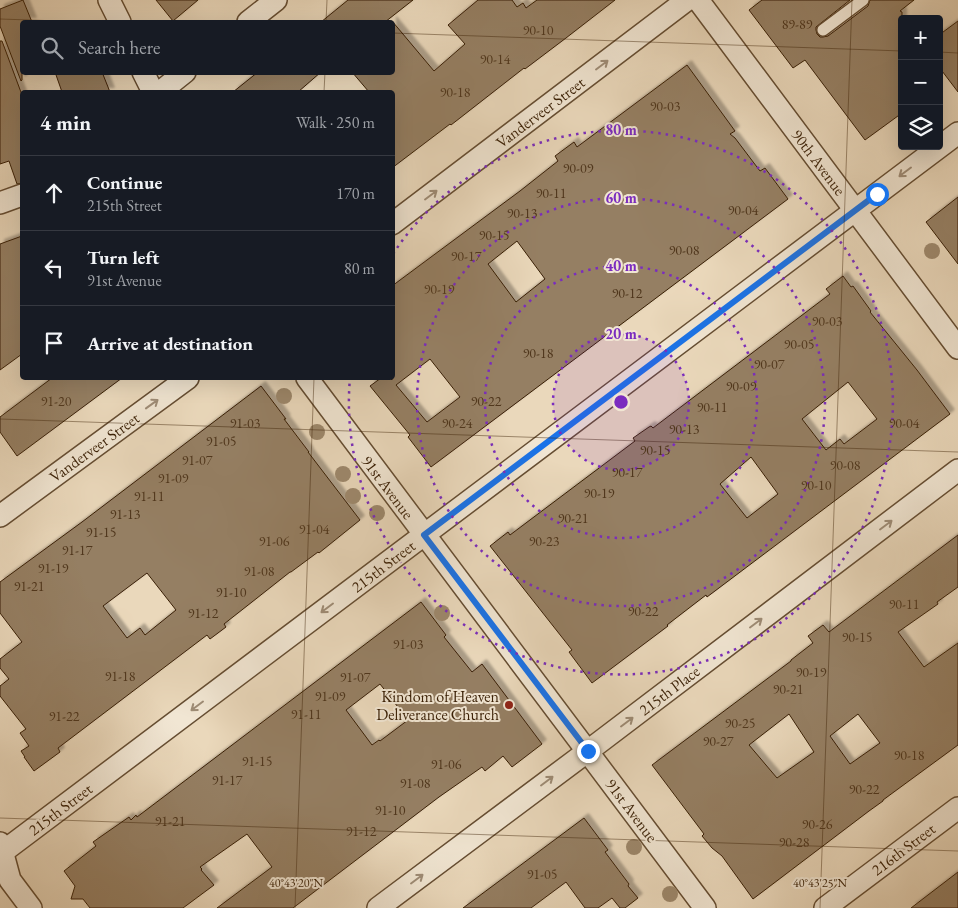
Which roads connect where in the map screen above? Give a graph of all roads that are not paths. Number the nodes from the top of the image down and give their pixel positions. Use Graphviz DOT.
graph roads {
  1 [pos="109,0"];
  2 [pos="276,0"];
  3 [pos="688,0"];
  4 [pos="698,0"];
  5 [pos="863,0"];
  6 [pos="119,20"];
  7 [pos="251,20"];
  8 [pos="823,30"];
  9 [pos="144,75"];
  10 [pos="181,75"];
  11 [pos="152,90"];
  12 [pos="162,90"];
  13 [pos="958,133"];
  14 [pos="20,196"];
  15 [pos="0,203"];
  16 [pos="855,210"];
  17 [pos="395,222"];
  18 [pos="958,348"];
  19 [pos="185,380"];
  20 [pos="308,380"];
  21 [pos="958,470"];
  22 [pos="0,516"];
  23 [pos="424,535"];
  24 [pos="588,751"];
  25 [pos="958,808"];
  26 [pos="1,850"];
  27 [pos="32,908"];
  28 [pos="378,908"];
  29 [pos="705,908"];
  30 [pos="825,908"];
  1 -- 6 [label="street"];
  2 -- 7 [label="street"];
  17 -- 3 [label="street, Vanderveer Street, one-way"];
  4 -- 16 [label="street, 90th Avenue"];
  5 -- 8 [label="lane"];
  9 -- 11 [label="street"];
  10 -- 12 [label="street"];
  13 -- 16 [label="street, 215th Street, one-way"];
  14 -- 15 [label="street"];
  16 -- 18 [label="street, 90th Avenue"];
  16 -- 23 [label="street, 215th Street"];
  22 -- 19 [label="street, Vanderveer Street, one-way"];
  20 -- 23 [label="street, 91st Avenue"];
  24 -- 21 [label="street, 215th Place, one-way"];
  23 -- 24 [label="street, 91st Avenue"];
  23 -- 26 [label="street, 215th Street, one-way"];
  28 -- 24 [label="street, 215th Place, one-way"];
  24 -- 29 [label="street, 91st Avenue"];
  25 -- 30 [label="street, 216th Street"];
  26 -- 27 [label="street"];
}
